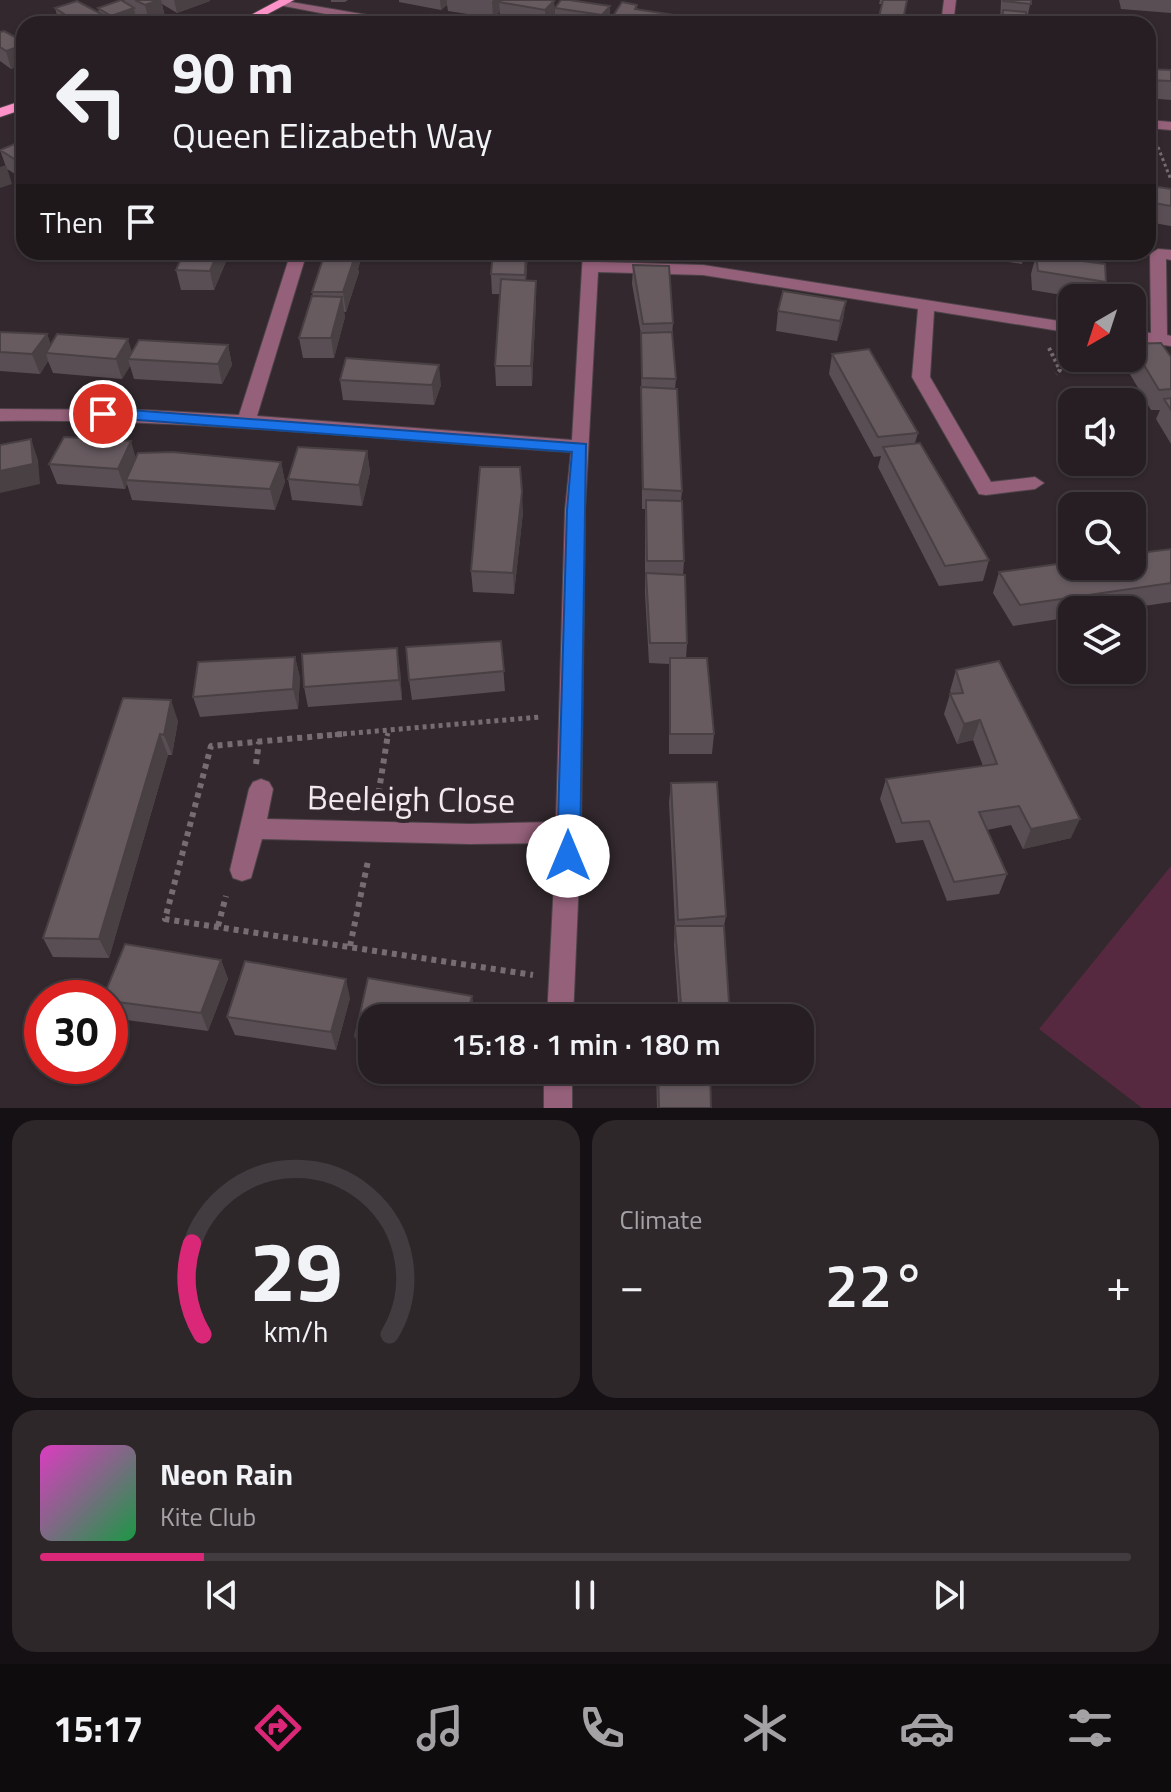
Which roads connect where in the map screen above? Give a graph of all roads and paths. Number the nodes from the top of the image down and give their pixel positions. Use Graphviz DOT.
graph roads {
  1 [pos="286,1"];
  2 [pos="256,16"];
  3 [pos="358,16"];
  4 [pos="1156,142"];
  5 [pos="1171,180"];
  6 [pos="1171,255"];
  7 [pos="297,260"];
  8 [pos="591,260"];
  9 [pos="601,260"];
  10 [pos="926,306"];
  11 [pos="1058,326"];
  12 [pos="1165,340"];
  13 [pos="0,415"];
  14 [pos="246,422"];
  15 [pos="580,447"];
  16 [pos="1035,483"];
  17 [pos="261,789"];
  18 [pos="253,829"];
  19 [pos="569,832"];
  20 [pos="242,870"];
  21 [pos="561,1004"];
  22 [pos="558,1084"];
  23 [pos="558,1108"];
  1 -- 2 [label="main road"];
  1 -- 3 [label="street"];
  4 -- 5 [label="path"];
  6 -- 12 [label="street"];
  7 -- 14 [label="street"];
  8 -- 15 [label="street"];
  9 -- 10 [label="street"];
  10 -- 11 [label="street"];
  10 -- 16 [label="street"];
  13 -- 14 [label="street"];
  14 -- 15 [label="street"];
  15 -- 19 [label="street"];
  17 -- 18 [label="street"];
  18 -- 19 [label="street, Beeleigh Close"];
  18 -- 20 [label="street"];
  19 -- 21 [label="street"];
  22 -- 23 [label="street"];
}
